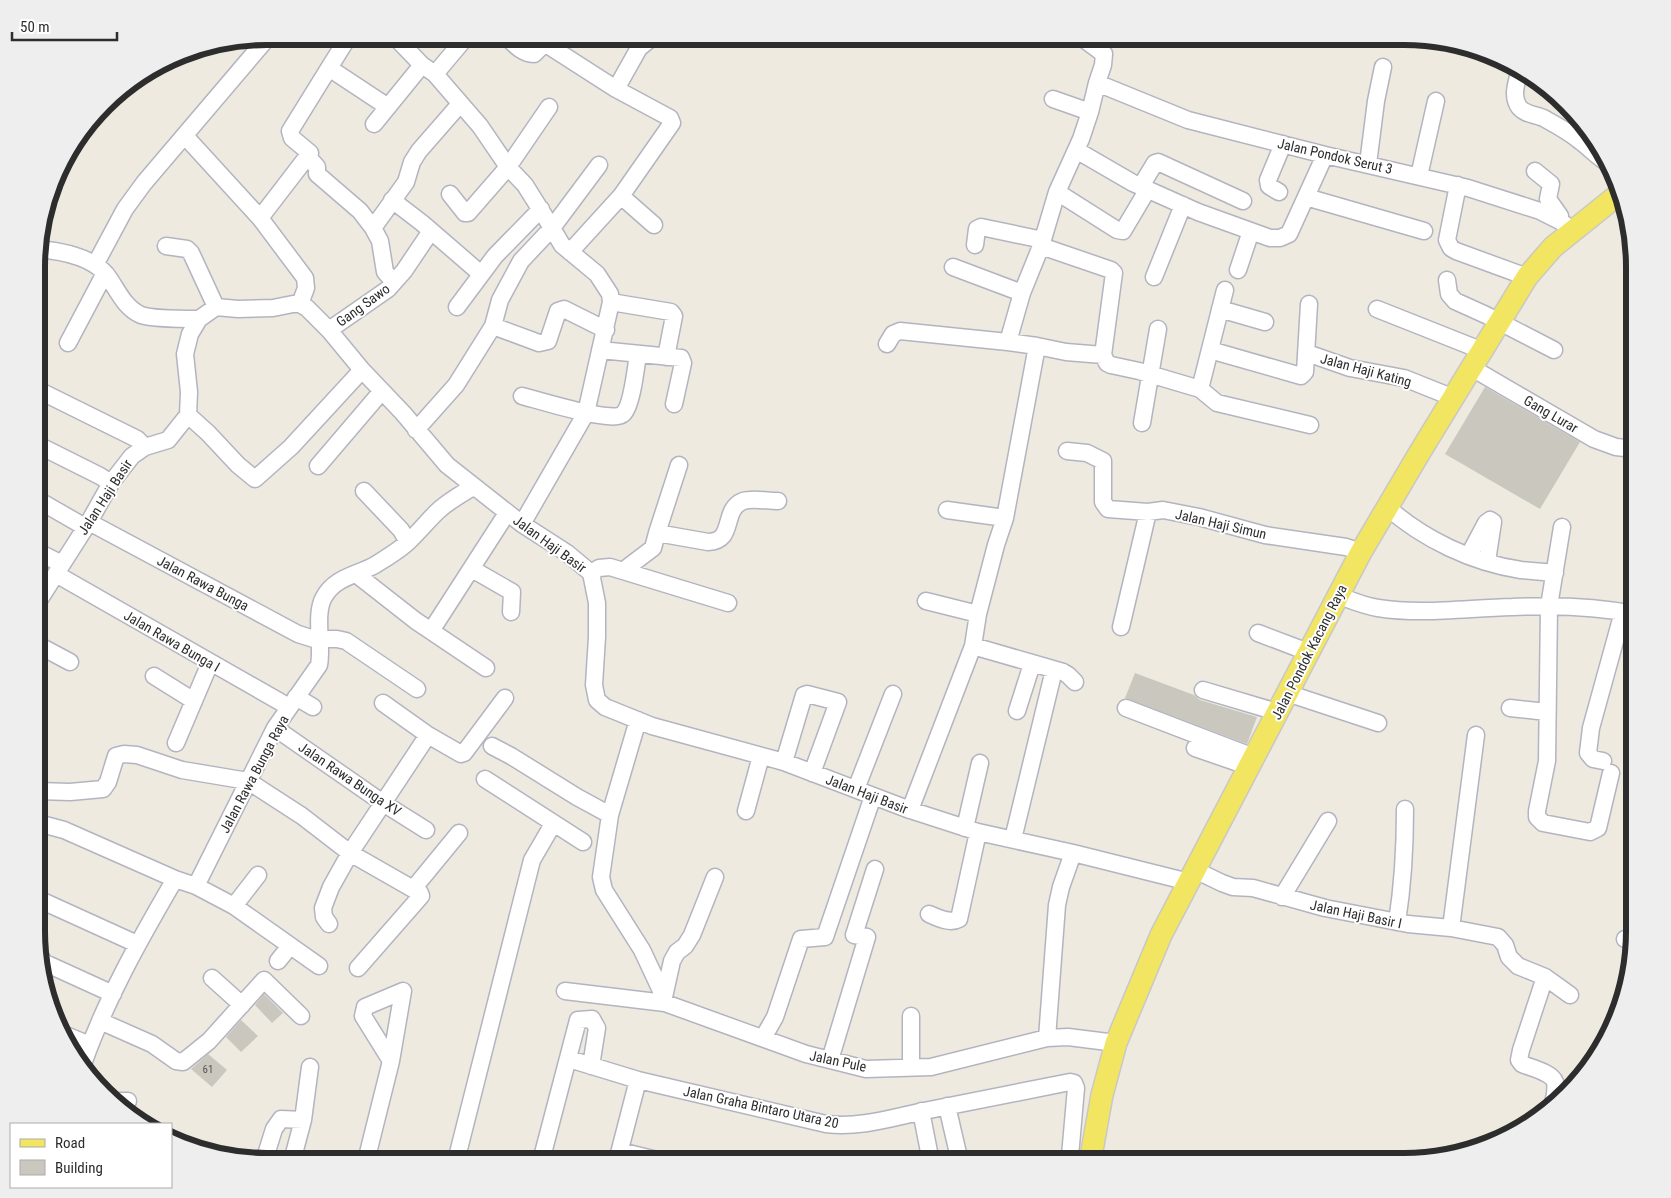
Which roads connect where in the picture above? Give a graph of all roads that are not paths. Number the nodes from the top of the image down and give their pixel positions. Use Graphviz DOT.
graph roads {
  1 [pos="261,45"];
  2 [pos="343,45"];
  3 [pos="403,45"];
  4 [pos="459,45"];
  5 [pos="516,45"];
  6 [pos="543,45"];
  7 [pos="543,45"];
  8 [pos="643,45"];
  9 [pos="1092,45"];
  10 [pos="422,65"];
  11 [pos="1383,67"];
  12 [pos="329,68"];
  13 [pos="435,74"];
  14 [pos="1518,77"];
  15 [pos="1097,83"];
  16 [pos="616,89"];
  17 [pos="1053,99"];
  18 [pos="1436,101"];
  19 [pos="460,104"];
  20 [pos="388,107"];
  21 [pos="549,107"];
  22 [pos="1090,112"];
  23 [pos="374,124"];
  24 [pos="185,136"];
  25 [pos="1283,144"];
  26 [pos="1076,150"];
  27 [pos="1595,153"];
  28 [pos="1325,155"];
  29 [pos="307,156"];
  30 [pos="1368,164"];
  31 [pos="599,165"];
  32 [pos="508,166"];
  33 [pos="1535,171"];
  34 [pos="1419,176"];
  35 [pos="1458,185"];
  36 [pos="1144,188"];
  37 [pos="1056,192"];
  38 [pos="1279,192"];
  39 [pos="450,194"];
  40 [pos="621,196"];
  41 [pos="1306,197"];
  42 [pos="1614,197"];
  43 [pos="392,200"];
  44 [pos="1243,201"];
  45 [pos="1183,205"];
  46 [pos="540,209"];
  47 [pos="260,218"];
  48 [pos="1566,225"];
  49 [pos="654,226"];
  50 [pos="373,228"];
  51 [pos="552,228"];
  52 [pos="1424,230"];
  53 [pos="431,231"];
  54 [pos="1251,231"];
  55 [pos="1042,243"];
  56 [pos="975,245"];
  57 [pos="166,246"];
  58 [pos="45,250"];
  59 [pos="570,252"];
  60 [pos="953,267"];
  61 [pos="100,269"];
  62 [pos="1238,270"];
  63 [pos="481,274"];
  64 [pos="1154,277"];
  65 [pos="1527,277"];
  66 [pos="1447,280"];
  67 [pos="394,282"];
  68 [pos="1225,290"];
  69 [pos="1022,293"];
  70 [pos="612,302"];
  71 [pos="300,304"];
  72 [pos="1309,304"];
  73 [pos="216,307"];
  74 [pos="457,308"];
  75 [pos="1220,309"];
  76 [pos="1377,309"];
  77 [pos="199,319"];
  78 [pos="1266,322"];
  79 [pos="1500,322"];
  80 [pos="494,326"];
  81 [pos="1158,329"];
  82 [pos="329,330"];
  83 [pos="606,330"];
  84 [pos="1008,342"];
  85 [pos="68,343"];
  86 [pos="887,344"];
  87 [pos="1037,346"];
  88 [pos="600,350"];
  89 [pos="1210,350"];
  90 [pos="1554,350"];
  91 [pos="1307,353"];
  92 [pos="638,354"];
  93 [pos="1103,355"];
  94 [pos="666,357"];
  95 [pos="1478,359"];
  96 [pos="362,370"];
  97 [pos="1151,374"];
  98 [pos="1200,389"];
  99 [pos="382,391"];
  100 [pos="45,393"];
  101 [pos="522,396"];
  102 [pos="1454,398"];
  103 [pos="674,404"];
  104 [pos="586,413"];
  105 [pos="188,415"];
  106 [pos="1142,423"];
  107 [pos="1310,425"];
  108 [pos="416,430"];
  109 [pos="145,447"];
  110 [pos="45,448"];
  111 [pos="1626,449"];
  112 [pos="1067,451"];
  113 [pos="679,464"];
  114 [pos="318,466"];
  115 [pos="111,483"];
  116 [pos="474,487"];
  117 [pos="364,491"];
  118 [pos="778,501"];
  119 [pos="45,504"];
  120 [pos="1387,507"];
  121 [pos="947,510"];
  122 [pos="1148,512"];
  123 [pos="507,513"];
  124 [pos="1005,518"];
  125 [pos="522,524"];
  126 [pos="87,525"];
  127 [pos="1562,527"];
  128 [pos="657,533"];
  129 [pos="408,542"];
  130 [pos="1361,552"];
  131 [pos="1469,555"];
  132 [pos="45,558"];
  133 [pos="1487,561"];
  134 [pos="59,569"];
  135 [pos="472,569"];
  136 [pos="624,570"];
  137 [pos="591,573"];
  138 [pos="1555,573"];
  139 [pos="356,574"];
  140 [pos="45,591"];
  141 [pos="1337,595"];
  142 [pos="926,601"];
  143 [pos="728,603"];
  144 [pos="1549,606"];
  145 [pos="511,612"];
  146 [pos="1626,613"];
  147 [pos="978,614"];
  148 [pos="1626,619"];
  149 [pos="1121,627"];
  150 [pos="431,631"];
  151 [pos="1258,633"];
  152 [pos="320,640"];
  153 [pos="973,646"];
  154 [pos="45,649"];
  155 [pos="1308,652"];
  156 [pos="70,662"];
  157 [pos="210,663"];
  158 [pos="1032,664"];
  159 [pos="486,668"];
  160 [pos="1054,670"];
  161 [pos="154,676"];
  162 [pos="1075,682"];
  163 [pos="417,689"];
  164 [pos="1203,690"];
  165 [pos="1287,693"];
  166 [pos="893,694"];
  167 [pos="505,698"];
  168 [pos="194,701"];
  169 [pos="293,702"];
  170 [pos="383,703"];
  171 [pos="314,707"];
  172 [pos="1126,708"];
  173 [pos="1510,708"];
  174 [pos="1017,711"];
  175 [pos="1277,712"];
  176 [pos="1547,712"];
  177 [pos="638,720"];
  178 [pos="1378,723"];
  179 [pos="275,728"];
  180 [pos="428,735"];
  181 [pos="1476,735"];
  182 [pos="176,743"];
  183 [pos="492,746"];
  184 [pos="1195,748"];
  185 [pos="761,756"];
  186 [pos="784,762"];
  187 [pos="1252,762"];
  188 [pos="980,764"];
  189 [pos="812,773"];
  190 [pos="485,779"];
  191 [pos="248,782"];
  192 [pos="856,789"];
  193 [pos="45,790"];
  194 [pos="873,796"];
  195 [pos="383,803"];
  196 [pos="1404,809"];
  197 [pos="910,810"];
  198 [pos="746,811"];
  199 [pos="610,815"];
  200 [pos="1328,820"];
  201 [pos="554,824"];
  202 [pos="45,825"];
  203 [pos="426,830"];
  204 [pos="972,830"];
  205 [pos="459,833"];
  206 [pos="1013,840"];
  207 [pos="583,842"];
  208 [pos="350,853"];
  209 [pos="1073,853"];
  210 [pos="875,869"];
  211 [pos="258,875"];
  212 [pos="1192,876"];
  213 [pos="715,877"];
  214 [pos="175,879"];
  215 [pos="196,886"];
  216 [pos="413,889"];
  217 [pos="1282,897"];
  218 [pos="45,902"];
  219 [pos="234,906"];
  220 [pos="929,914"];
  221 [pos="1396,922"];
  222 [pos="329,924"];
  223 [pos="1451,928"];
  224 [pos="137,944"];
  225 [pos="290,946"];
  226 [pos="278,961"];
  227 [pos="48,964"];
  228 [pos="319,966"];
  229 [pos="358,968"];
  230 [pos="1545,976"];
  231 [pos="212,978"];
  232 [pos="565,991"];
  233 [pos="112,994"];
  234 [pos="1570,994"];
  235 [pos="665,1000"];
  236 [pos="242,1005"];
  237 [pos="301,1016"];
  238 [pos="911,1016"];
  239 [pos="100,1021"];
  240 [pos="73,1038"];
  241 [pos="763,1038"];
  242 [pos="1047,1038"];
  243 [pos="1116,1043"];
  244 [pos="90,1045"];
  245 [pos="85,1059"];
  246 [pos="569,1059"];
  247 [pos="830,1060"];
  248 [pos="391,1061"];
  249 [pos="591,1066"];
  250 [pos="310,1067"];
  251 [pos="911,1068"];
  252 [pos="638,1080"];
  253 [pos="1555,1094"];
  254 [pos="947,1106"];
  255 [pos="921,1111"];
  256 [pos="303,1120"];
  257 [pos="266,1153"];
  258 [pos="294,1153"];
  259 [pos="368,1153"];
  260 [pos="458,1153"];
  261 [pos="543,1153"];
  262 [pos="620,1153"];
  263 [pos="929,1153"];
  264 [pos="958,1153"];
  265 [pos="1070,1153"];
  266 [pos="1092,1153"];
  1 -- 24 [label="street"];
  2 -- 12 [label="street"];
  3 -- 10 [label="street"];
  4 -- 13 [label="street"];
  5 -- 7 [label="street"];
  6 -- 16 [label="street"];
  8 -- 16 [label="street"];
  9 -- 15 [label="street"];
  10 -- 13 [label="street"];
  10 -- 20 [label="street"];
  11 -- 30 [label="street"];
  12 -- 20 [label="street"];
  12 -- 29 [label="street"];
  13 -- 19 [label="street"];
  14 -- 27 [label="street"];
  15 -- 22 [label="street"];
  15 -- 25 [label="street, Jalan Pondok Serut 3"];
  16 -- 40 [label="street"];
  17 -- 22 [label="street"];
  18 -- 34 [label="street"];
  19 -- 32 [label="street"];
  19 -- 43 [label="street"];
  20 -- 23 [label="street"];
  21 -- 32 [label="street"];
  22 -- 26 [label="street"];
  24 -- 47 [label="street"];
  24 -- 61 [label="street"];
  25 -- 28 [label="street, Jalan Pondok Serut 3"];
  25 -- 38 [label="street"];
  26 -- 36 [label="street"];
  26 -- 37 [label="street"];
  28 -- 30 [label="street, Jalan Pondok Serut 3"];
  28 -- 41 [label="street"];
  29 -- 47 [label="street"];
  29 -- 50 [label="street"];
  30 -- 34 [label="street, Jalan Pondok Serut 3"];
  31 -- 51 [label="street"];
  32 -- 39 [label="street"];
  32 -- 46 [label="street"];
  33 -- 48 [label="street"];
  34 -- 35 [label="street, Jalan Pondok Serut 3"];
  35 -- 48 [label="street, Jalan Pondok Serut 3"];
  35 -- 65 [label="street"];
  36 -- 37 [label="street"];
  36 -- 44 [label="street"];
  36 -- 45 [label="street"];
  37 -- 55 [label="street"];
  40 -- 49 [label="street"];
  40 -- 59 [label="street"];
  41 -- 52 [label="street"];
  41 -- 54 [label="street"];
  42 -- 48 [label="main road, Jalan Pondok Kacang Raya"];
  43 -- 50 [label="street"];
  43 -- 53 [label="street"];
  45 -- 54 [label="street"];
  45 -- 64 [label="street"];
  46 -- 51 [label="street"];
  46 -- 63 [label="street"];
  47 -- 71 [label="street"];
  48 -- 65 [label="main road, Jalan Pondok Kacang Raya"];
  50 -- 67 [label="street"];
  51 -- 59 [label="street"];
  51 -- 80 [label="street"];
  53 -- 63 [label="street"];
  53 -- 67 [label="street, Gang Sawo"];
  54 -- 62 [label="street"];
  55 -- 56 [label="street"];
  55 -- 69 [label="street"];
  55 -- 93 [label="street"];
  57 -- 73 [label="street"];
  58 -- 61 [label="street"];
  59 -- 70 [label="street"];
  60 -- 69 [label="street"];
  61 -- 77 [label="street"];
  61 -- 85 [label="street"];
  63 -- 74 [label="street"];
  65 -- 79 [label="main road, Jalan Pondok Kacang Raya"];
  66 -- 79 [label="street"];
  67 -- 82 [label="street, Gang Sawo"];
  68 -- 75 [label="street"];
  69 -- 84 [label="street"];
  70 -- 83 [label="street"];
  70 -- 94 [label="street"];
  71 -- 73 [label="street"];
  71 -- 82 [label="street, Jalan Haji Basir"];
  72 -- 91 [label="street"];
  73 -- 77 [label="street"];
  75 -- 78 [label="street"];
  75 -- 89 [label="street"];
  76 -- 95 [label="street, Gang Lurar"];
  77 -- 105 [label="street"];
  79 -- 90 [label="street"];
  79 -- 95 [label="main road, Jalan Pondok Kacang Raya"];
  80 -- 83 [label="street"];
  80 -- 108 [label="street"];
  81 -- 97 [label="street"];
  82 -- 96 [label="street, Jalan Haji Basir"];
  83 -- 88 [label="street"];
  84 -- 86 [label="street"];
  84 -- 87 [label="street"];
  87 -- 93 [label="street"];
  87 -- 124 [label="street"];
  88 -- 92 [label="street"];
  88 -- 104 [label="street"];
  89 -- 91 [label="street"];
  89 -- 98 [label="street"];
  91 -- 102 [label="street, Jalan Haji Kating"];
  92 -- 94 [label="street"];
  92 -- 104 [label="street"];
  93 -- 97 [label="street"];
  94 -- 103 [label="street"];
  95 -- 102 [label="main road, Jalan Pondok Kacang Raya"];
  95 -- 111 [label="street, Gang Lurar"];
  96 -- 99 [label="street, Jalan Haji Basir"];
  96 -- 105 [label="street"];
  97 -- 98 [label="street"];
  97 -- 106 [label="street"];
  98 -- 107 [label="street"];
  99 -- 108 [label="street, Jalan Haji Basir"];
  99 -- 114 [label="street"];
  100 -- 109 [label="street"];
  101 -- 104 [label="street"];
  102 -- 120 [label="main road, Jalan Pondok Kacang Raya"];
  104 -- 125 [label="street"];
  105 -- 109 [label="street, Jalan Haji Basir"];
  108 -- 116 [label="street, Jalan Haji Basir"];
  109 -- 115 [label="street, Jalan Haji Basir"];
  110 -- 115 [label="street"];
  112 -- 122 [label="street, Jalan Haji Simun"];
  113 -- 128 [label="street"];
  115 -- 126 [label="street, Jalan Haji Basir"];
  116 -- 123 [label="street, Jalan Haji Basir"];
  116 -- 129 [label="street, Jalan Rawa Bunga Raya"];
  117 -- 129 [label="street"];
  118 -- 128 [label="street"];
  119 -- 126 [label="street, Jalan Rawa Bunga"];
  120 -- 130 [label="main road, Jalan Pondok Kacang Raya"];
  120 -- 131 [label="street"];
  121 -- 124 [label="street"];
  122 -- 130 [label="street, Jalan Haji Simun"];
  122 -- 149 [label="street"];
  123 -- 125 [label="street, Jalan Haji Basir"];
  123 -- 135 [label="street"];
  124 -- 147 [label="street"];
  125 -- 137 [label="street, Jalan Haji Basir"];
  126 -- 134 [label="street, Jalan Haji Basir"];
  126 -- 152 [label="street, Jalan Rawa Bunga"];
  127 -- 138 [label="street"];
  128 -- 136 [label="street"];
  129 -- 139 [label="street, Jalan Rawa Bunga Raya"];
  130 -- 141 [label="main road, Jalan Pondok Kacang Raya"];
  131 -- 133 [label="street"];
  131 -- 133 [label="street"];
  132 -- 134 [label="street, Jalan Rawa Bunga I"];
  133 -- 138 [label="street"];
  134 -- 140 [label="street, Jalan Haji Basir"];
  134 -- 157 [label="street, Jalan Rawa Bunga I"];
  135 -- 145 [label="street"];
  135 -- 150 [label="street"];
  136 -- 137 [label="street"];
  136 -- 143 [label="street"];
  137 -- 177 [label="street, Jalan Haji Basir"];
  138 -- 144 [label="street"];
  139 -- 150 [label="street"];
  139 -- 152 [label="street, Jalan Rawa Bunga Raya"];
  141 -- 144 [label="street"];
  141 -- 155 [label="main road, Jalan Pondok Kacang Raya"];
  142 -- 147 [label="street"];
  144 -- 146 [label="street"];
  144 -- 176 [label="street"];
  147 -- 153 [label="street"];
  148 -- 176 [label="street"];
  150 -- 159 [label="street"];
  151 -- 155 [label="street"];
  152 -- 163 [label="street, Jalan Rawa Bunga"];
  152 -- 169 [label="street, Jalan Rawa Bunga Raya"];
  153 -- 158 [label="street"];
  153 -- 197 [label="street"];
  154 -- 156 [label="street"];
  155 -- 165 [label="main road, Jalan Pondok Kacang Raya"];
  157 -- 168 [label="street"];
  157 -- 169 [label="street, Jalan Rawa Bunga I"];
  158 -- 160 [label="street"];
  158 -- 174 [label="street"];
  160 -- 162 [label="street"];
  160 -- 206 [label="street"];
  161 -- 168 [label="street"];
  164 -- 175 [label="street"];
  165 -- 175 [label="main road, Jalan Pondok Kacang Raya"];
  165 -- 178 [label="street"];
  166 -- 192 [label="street"];
  167 -- 180 [label="street"];
  168 -- 182 [label="street"];
  169 -- 171 [label="street, Jalan Rawa Bunga I"];
  169 -- 179 [label="street, Jalan Rawa Bunga Raya"];
  170 -- 180 [label="street"];
  172 -- 187 [label="street"];
  173 -- 176 [label="street"];
  175 -- 187 [label="main road, Jalan Pondok Kacang Raya"];
  177 -- 185 [label="street, Jalan Haji Basir"];
  177 -- 199 [label="street"];
  179 -- 191 [label="street, Jalan Rawa Bunga Raya"];
  179 -- 195 [label="street, Jalan Rawa Bunga XV"];
  180 -- 195 [label="street"];
  181 -- 223 [label="street"];
  183 -- 199 [label="street"];
  184 -- 187 [label="street"];
  185 -- 186 [label="street, Jalan Haji Basir"];
  185 -- 198 [label="street"];
  186 -- 189 [label="street, Jalan Haji Basir"];
  186 -- 189 [label="street"];
  187 -- 212 [label="main road, Jalan Pondok Kacang Raya"];
  188 -- 204 [label="street"];
  189 -- 192 [label="street, Jalan Haji Basir"];
  190 -- 201 [label="street"];
  191 -- 193 [label="street"];
  191 -- 208 [label="street"];
  191 -- 215 [label="street, Jalan Rawa Bunga Raya"];
  192 -- 194 [label="street, Jalan Haji Basir"];
  194 -- 197 [label="street, Jalan Haji Basir"];
  194 -- 241 [label="street"];
  195 -- 203 [label="street, Jalan Rawa Bunga XV"];
  195 -- 208 [label="street"];
  196 -- 221 [label="street"];
  197 -- 204 [label="street, Jalan Haji Basir"];
  199 -- 235 [label="street"];
  200 -- 217 [label="street"];
  201 -- 207 [label="street"];
  201 -- 260 [label="street"];
  202 -- 214 [label="street"];
  204 -- 206 [label="street, Jalan Haji Basir"];
  204 -- 220 [label="street"];
  205 -- 216 [label="street"];
  206 -- 209 [label="street, Jalan Haji Basir"];
  208 -- 216 [label="street"];
  208 -- 222 [label="street"];
  209 -- 212 [label="street, Jalan Haji Basir"];
  209 -- 242 [label="street"];
  210 -- 247 [label="street"];
  211 -- 219 [label="street"];
  212 -- 217 [label="street, Jalan Haji Basir I"];
  212 -- 243 [label="main road, Jalan Pondok Kacang Raya"];
  213 -- 235 [label="street"];
  214 -- 215 [label="street"];
  214 -- 224 [label="street"];
  215 -- 219 [label="street"];
  216 -- 229 [label="street"];
  217 -- 221 [label="street, Jalan Haji Basir I"];
  218 -- 224 [label="street"];
  219 -- 225 [label="street"];
  221 -- 223 [label="street, Jalan Haji Basir I"];
  223 -- 230 [label="street, Jalan Haji Basir I"];
  224 -- 233 [label="street"];
  225 -- 226 [label="street"];
  225 -- 228 [label="street"];
  227 -- 233 [label="street"];
  230 -- 234 [label="street"];
  230 -- 253 [label="street"];
  231 -- 236 [label="street"];
  232 -- 235 [label="street, Jalan Pule"];
  233 -- 239 [label="street"];
  235 -- 241 [label="street, Jalan Pule"];
  236 -- 237 [label="street"];
  236 -- 239 [label="street"];
  238 -- 251 [label="street"];
  239 -- 244 [label="street"];
  240 -- 244 [label="street"];
  241 -- 247 [label="street, Jalan Pule"];
  242 -- 243 [label="street, Jalan Pule"];
  242 -- 251 [label="street, Jalan Pule"];
  243 -- 266 [label="main road, Jalan Pondok Kacang Raya"];
  244 -- 245 [label="street"];
  246 -- 249 [label="street, Jalan Graha Bintaro Utara 20"];
  246 -- 249 [label="street"];
  246 -- 261 [label="street"];
  247 -- 251 [label="street, Jalan Pule"];
  248 -- 259 [label="street"];
  249 -- 252 [label="street, Jalan Graha Bintaro Utara 20"];
  250 -- 256 [label="street"];
  252 -- 255 [label="street, Jalan Graha Bintaro Utara 20"];
  252 -- 262 [label="street"];
  254 -- 255 [label="street, Jalan Graha Bintaro Utara 20"];
  254 -- 264 [label="street"];
  254 -- 265 [label="street, Jalan Graha Bintaro Utara 20"];
  255 -- 263 [label="street"];
  256 -- 257 [label="street"];
  256 -- 258 [label="street"];
}
